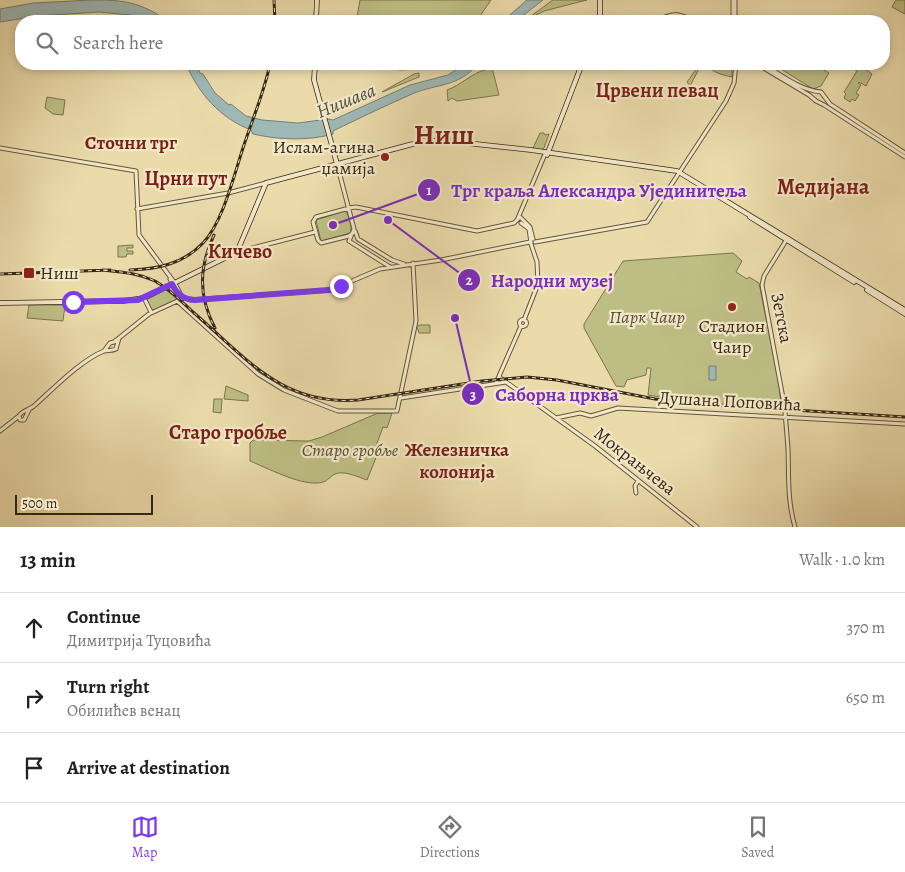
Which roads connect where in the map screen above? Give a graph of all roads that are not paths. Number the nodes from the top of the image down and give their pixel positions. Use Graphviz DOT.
graph roads {
  1 [pos="316,0"];
  2 [pos="600,0"];
  3 [pos="734,0"];
  4 [pos="316,15"];
  5 [pos="600,15"];
  6 [pos="734,15"];
  7 [pos="315,70"];
  8 [pos="580,70"];
  9 [pos="736,70"];
  10 [pos="767,70"];
  11 [pos="773,70"];
  12 [pos="816,93"];
  13 [pos="824,98"];
  14 [pos="814,99"];
  15 [pos="819,102"];
  16 [pos="0,148"];
  17 [pos="905,153"];
  18 [pos="546,154"];
  19 [pos="905,157"];
  20 [pos="337,164"];
  21 [pos="680,174"];
  22 [pos="266,183"];
  23 [pos="349,208"];
  24 [pos="137,209"];
  25 [pos="520,220"];
  26 [pos="354,231"];
  27 [pos="315,232"];
  28 [pos="345,237"];
  29 [pos="358,239"];
  30 [pos="787,239"];
  31 [pos="350,240"];
  32 [pos="533,241"];
  33 [pos="354,244"];
  34 [pos="349,246"];
  35 [pos="237,252"];
  36 [pos="392,260"];
  37 [pos="413,263"];
  38 [pos="407,264"];
  39 [pos="390,267"];
  40 [pos="172,282"];
  41 [pos="183,297"];
  42 [pos="144,298"];
  43 [pos="177,301"];
  44 [pos="0,303"];
  45 [pos="151,312"];
  46 [pos="905,312"];
  47 [pos="115,343"];
  48 [pos="109,348"];
  49 [pos="499,376"];
  50 [pos="496,383"];
  51 [pos="507,383"];
  52 [pos="401,398"];
  53 [pos="24,414"];
  54 [pos="786,417"];
  55 [pos="556,418"];
  56 [pos="17,420"];
  57 [pos="905,424"];
  58 [pos="0,431"];
  59 [pos="638,481"];
  60 [pos="636,493"];
  61 [pos="697,527"];
  62 [pos="795,527"];
  1 -- 4 [label="main road"];
  2 -- 5 [label="main road"];
  3 -- 6 [label="street"];
  7 -- 20 [label="main road"];
  8 -- 18 [label="main road"];
  9 -- 21 [label="street"];
  10 -- 14 [label="street"];
  11 -- 12 [label="street"];
  12 -- 13 [label="street"];
  12 -- 14 [label="street"];
  13 -- 15 [label="street"];
  13 -- 17 [label="street"];
  14 -- 15 [label="street"];
  15 -- 19 [label="street"];
  16 -- 24 [label="street"];
  18 -- 20 [label="main road"];
  18 -- 21 [label="main road"];
  18 -- 25 [label="street"];
  20 -- 22 [label="main road"];
  20 -- 23 [label="street"];
  21 -- 30 [label="main road"];
  21 -- 32 [label="street"];
  22 -- 24 [label="street"];
  22 -- 35 [label="main road"];
  23 -- 25 [label="street"];
  23 -- 26 [label="street"];
  23 -- 27 [label="street"];
  24 -- 40 [label="street"];
  25 -- 32 [label="street"];
  26 -- 28 [label="street"];
  26 -- 29 [label="street"];
  26 -- 31 [label="street"];
  27 -- 28 [label="street"];
  27 -- 35 [label="street"];
  28 -- 31 [label="street"];
  29 -- 31 [label="street"];
  29 -- 36 [label="street"];
  30 -- 46 [label="main road"];
  30 -- 54 [label="street, Зетска"];
  31 -- 33 [label="street"];
  32 -- 37 [label="street"];
  32 -- 49 [label="street"];
  33 -- 34 [label="street"];
  33 -- 39 [label="street"];
  35 -- 40 [label="main road"];
  36 -- 38 [label="street"];
  36 -- 39 [label="street"];
  37 -- 38 [label="street"];
  37 -- 52 [label="street"];
  38 -- 39 [label="street"];
  39 -- 41 [label="street"];
  40 -- 41 [label="street"];
  40 -- 42 [label="main road"];
  41 -- 43 [label="street"];
  42 -- 44 [label="main road"];
  42 -- 45 [label="street"];
  43 -- 45 [label="street"];
  43 -- 52 [label="street"];
  45 -- 47 [label="street"];
  47 -- 48 [label="street"];
  47 -- 48 [label="street"];
  48 -- 53 [label="street"];
  49 -- 50 [label="street"];
  49 -- 51 [label="street, Мокрањчева"];
  50 -- 51 [label="street"];
  50 -- 52 [label="street"];
  51 -- 55 [label="street, Мокрањчева"];
  53 -- 56 [label="street"];
  53 -- 56 [label="street"];
  54 -- 55 [label="street, Душана Поповића"];
  54 -- 57 [label="street, Душана Поповића"];
  54 -- 62 [label="street, Зетска"];
  55 -- 59 [label="street, Мокрањчева"];
  56 -- 58 [label="street"];
  59 -- 60 [label="street"];
  59 -- 61 [label="street, Мокрањчева"];
}
